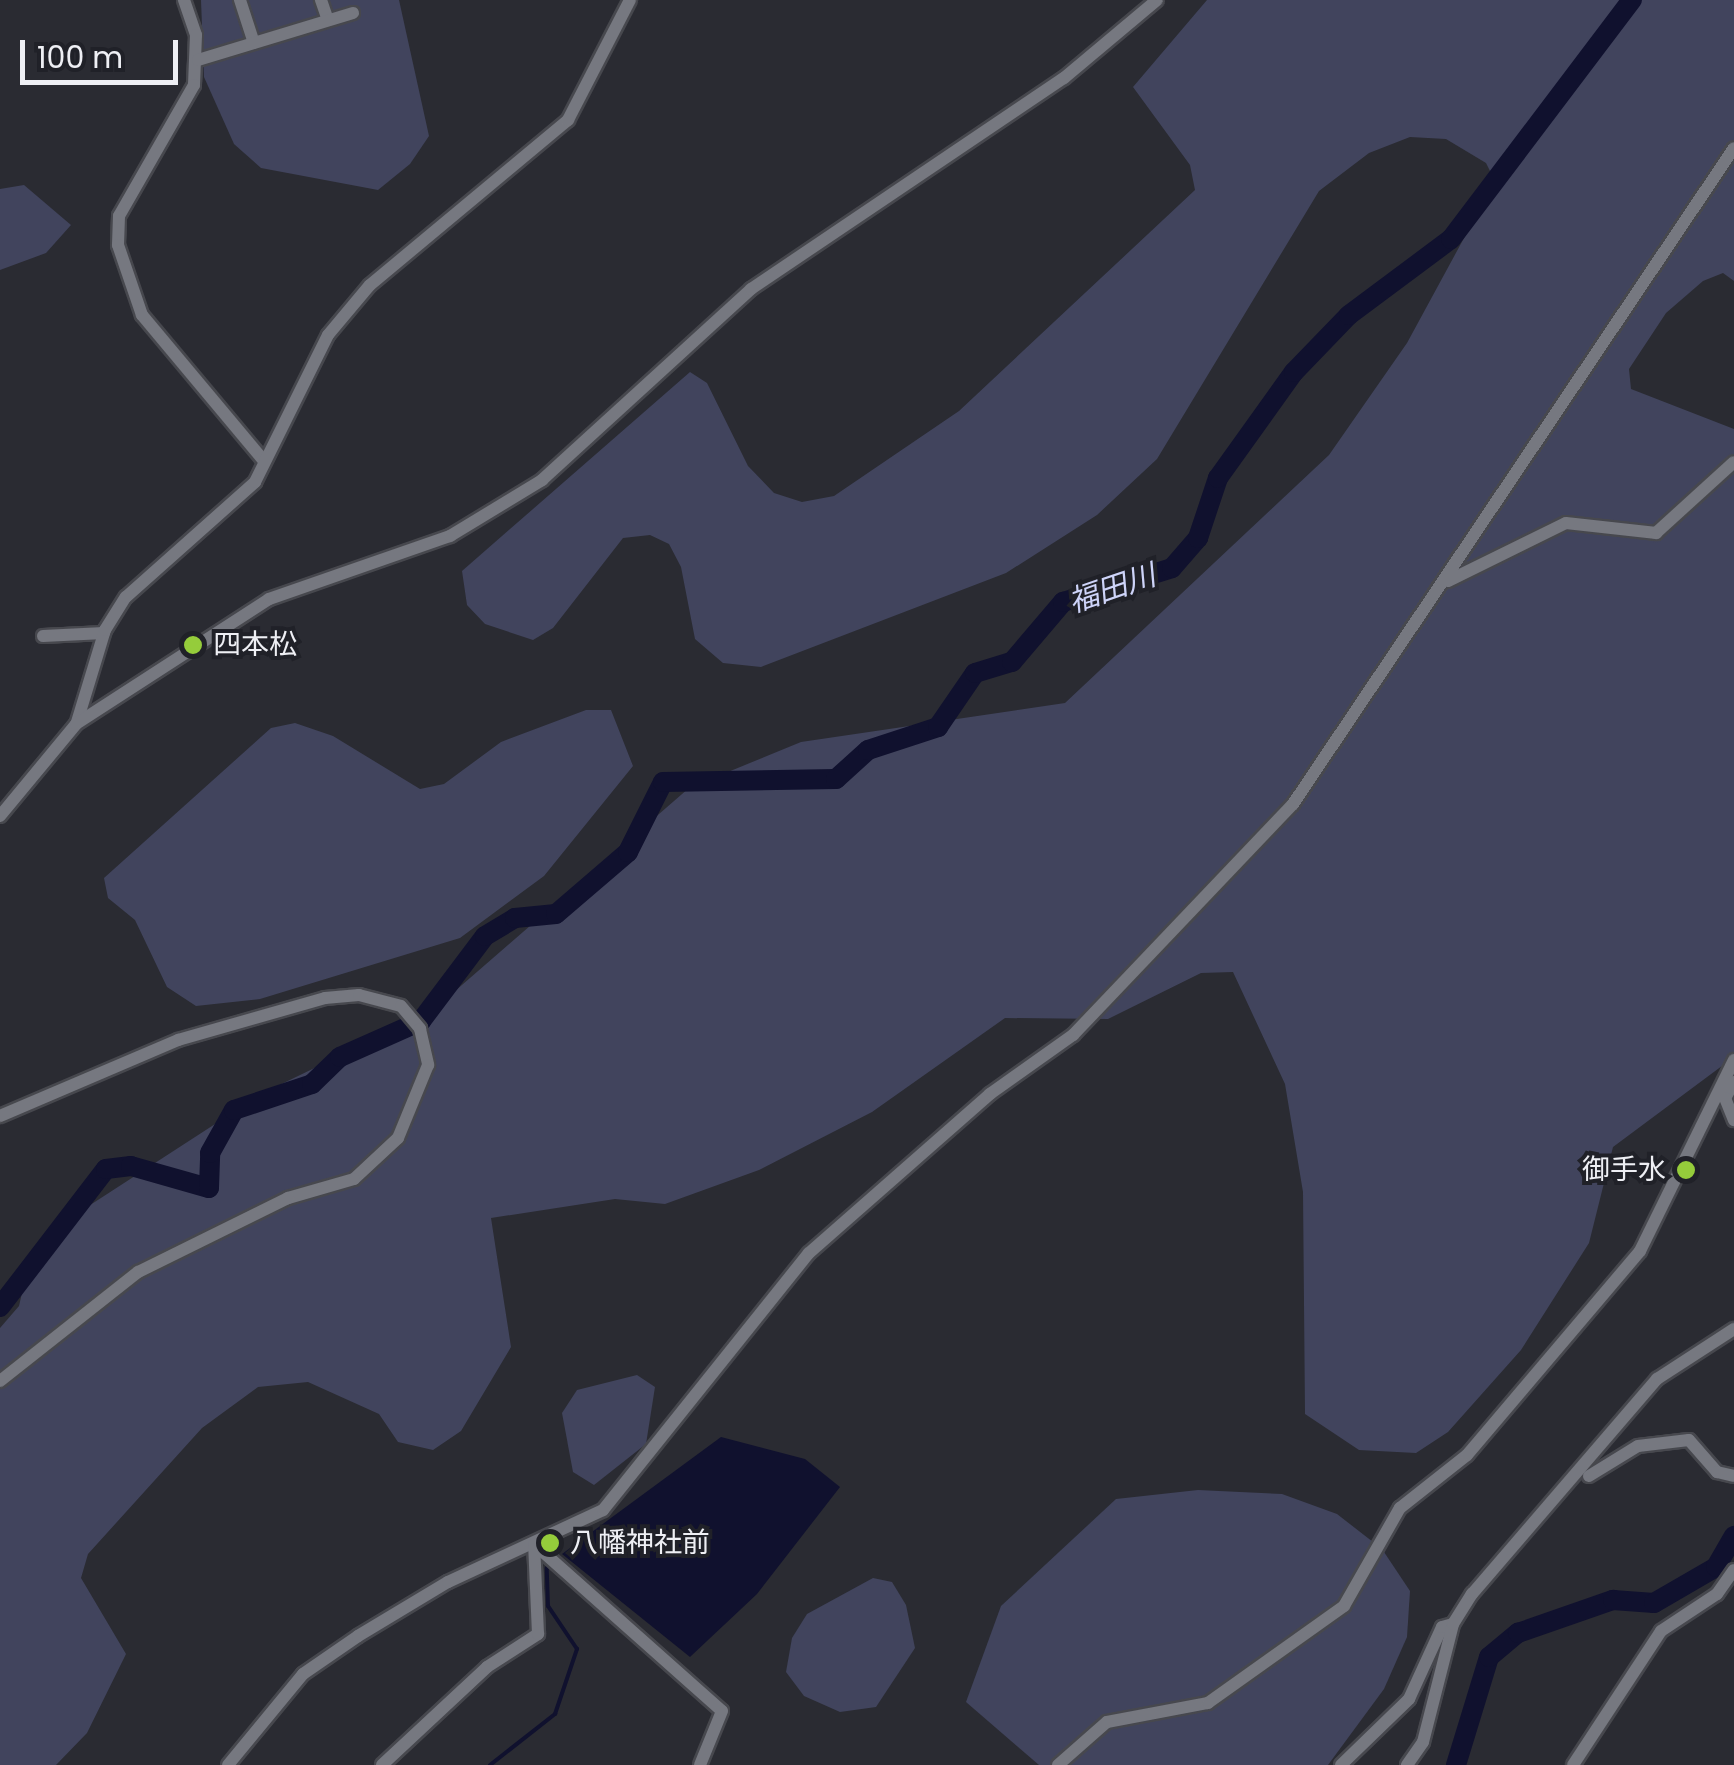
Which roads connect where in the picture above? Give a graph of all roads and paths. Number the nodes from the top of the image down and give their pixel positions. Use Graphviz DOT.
graph roads {
  1 [pos="184,0"];
  2 [pos="240,0"];
  3 [pos="321,0"];
  4 [pos="630,0"];
  5 [pos="1157,0"];
  6 [pos="353,12"];
  7 [pos="328,20"];
  8 [pos="254,43"];
  9 [pos="198,60"];
  10 [pos="1734,148"];
  11 [pos="264,460"];
  12 [pos="1734,462"];
  13 [pos="1446,582"];
  14 [pos="104,633"];
  15 [pos="43,636"];
  16 [pos="76,724"];
  17 [pos="0,816"];
  18 [pos="1734,1060"];
  19 [pos="1734,1082"];
  20 [pos="0,1116"];
  21 [pos="1734,1120"];
  22 [pos="1734,1329"];
  23 [pos="0,1381"];
  24 [pos="1729,1475"];
  25 [pos="1566,1491"];
  26 [pos="534,1544"];
  27 [pos="1734,1570"];
  28 [pos="1452,1624"];
  29 [pos="228,1765"];
  30 [pos="382,1765"];
  31 [pos="700,1765"];
  32 [pos="1058,1765"];
  33 [pos="1341,1765"];
  34 [pos="1407,1765"];
  35 [pos="1572,1765"];
  1 -- 9 [label="street"];
  2 -- 8 [label="street"];
  3 -- 7 [label="street"];
  4 -- 11 [label="street"];
  5 -- 16 [label="street"];
  6 -- 7 [label="street"];
  7 -- 8 [label="street"];
  8 -- 9 [label="street"];
  9 -- 11 [label="street"];
  10 -- 13 [label="street"];
  11 -- 14 [label="street"];
  12 -- 13 [label="street"];
  13 -- 26 [label="street"];
  14 -- 15 [label="street"];
  14 -- 16 [label="street"];
  16 -- 17 [label="street"];
  18 -- 32 [label="street"];
  19 -- 21 [label="street"];
  20 -- 23 [label="street"];
  22 -- 25 [label="street"];
  24 -- 25 [label="street"];
  25 -- 28 [label="street"];
  26 -- 29 [label="street"];
  26 -- 30 [label="street"];
  26 -- 31 [label="street"];
  27 -- 35 [label="street"];
  28 -- 33 [label="street"];
  28 -- 34 [label="street"];
}
